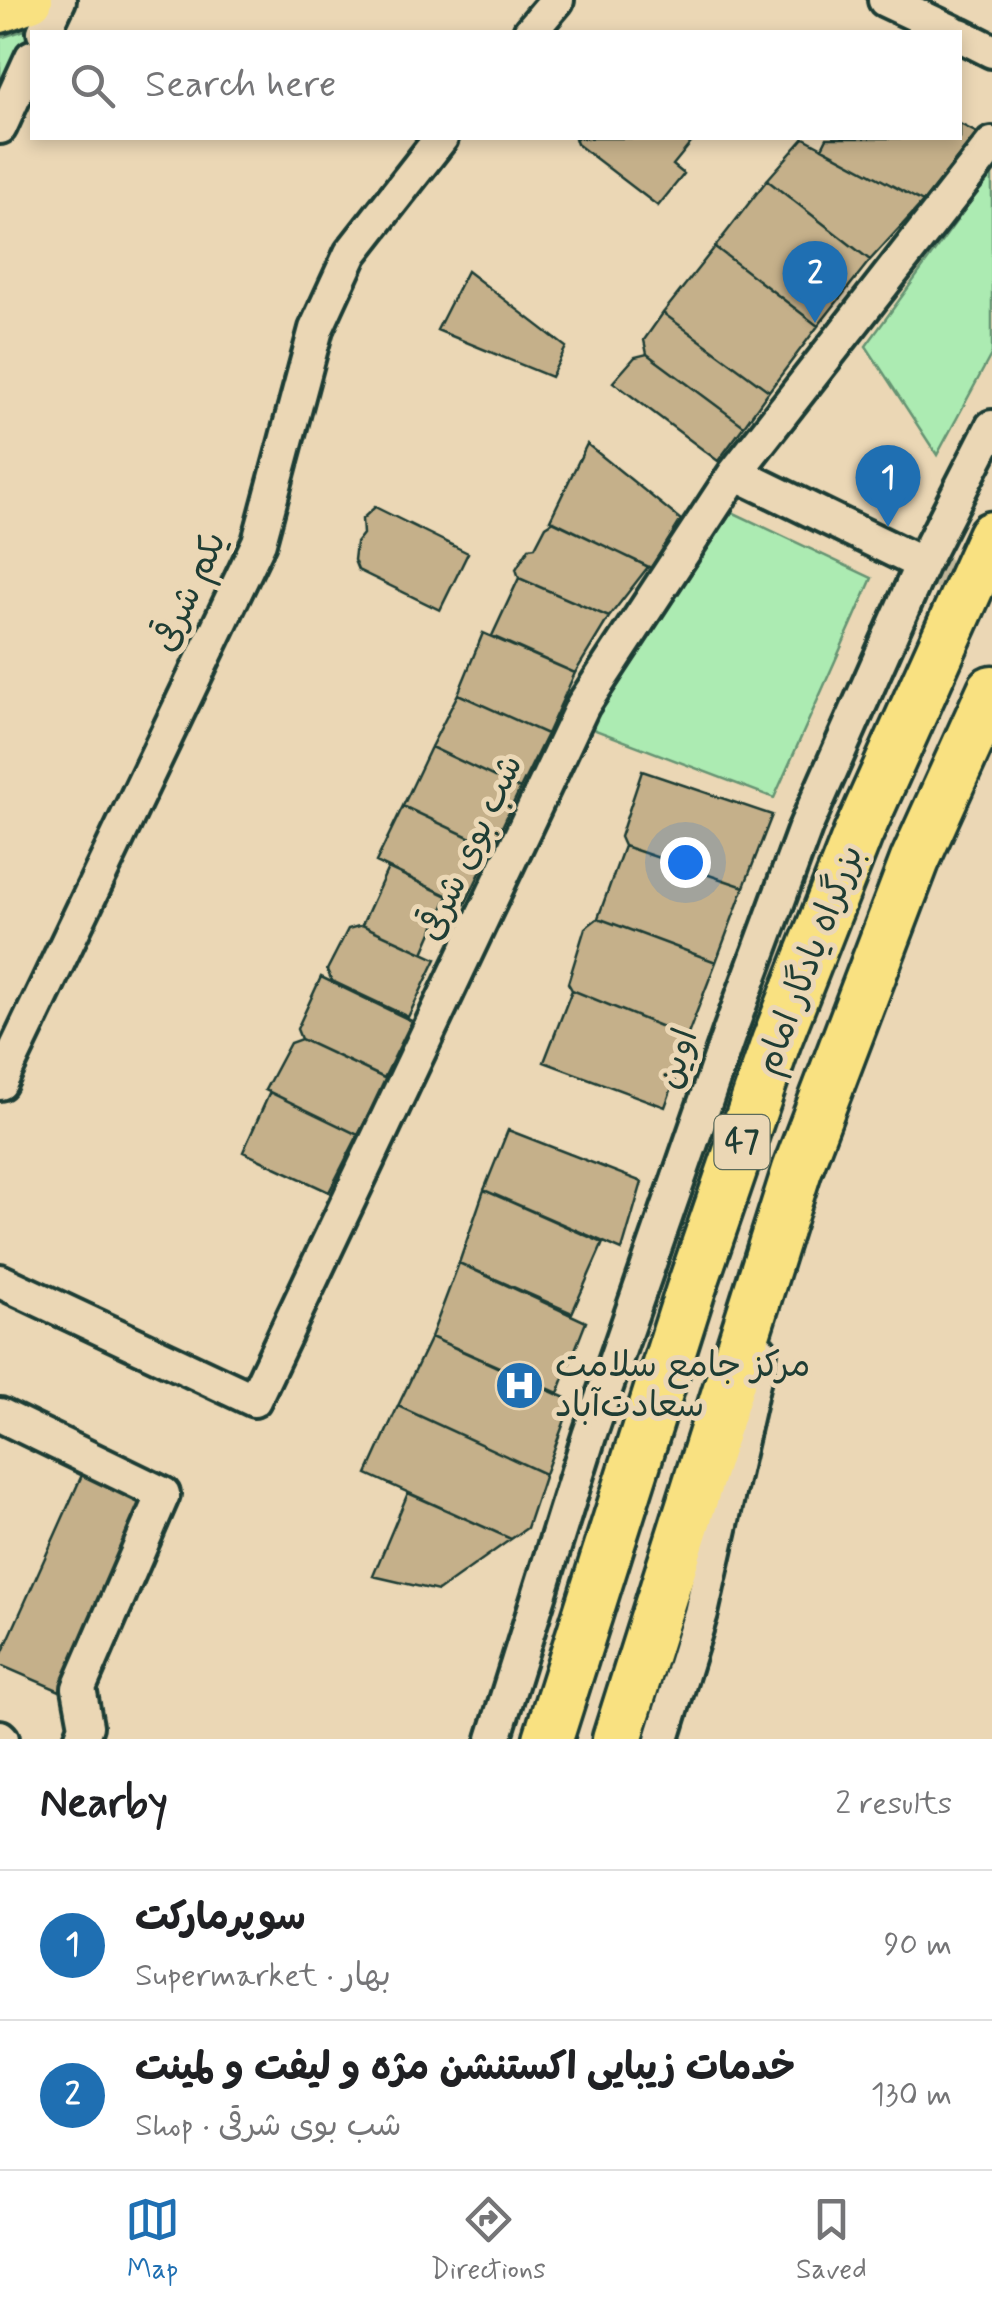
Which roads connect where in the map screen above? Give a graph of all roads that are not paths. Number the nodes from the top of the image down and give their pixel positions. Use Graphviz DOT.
graph roads {
  1 [pos="31,0"];
  2 [pos="59,0"];
  3 [pos="557,0"];
  4 [pos="886,0"];
  5 [pos="0,11"];
  6 [pos="45,30"];
  7 [pos="532,30"];
  8 [pos="948,30"];
  9 [pos="962,37"];
  10 [pos="992,51"];
  11 [pos="30,61"];
  12 [pos="0,127"];
  13 [pos="439,140"];
  14 [pos="992,144"];
  15 [pos="992,427"];
  16 [pos="735,473"];
  17 [pos="992,536"];
  18 [pos="922,564"];
  19 [pos="992,690"];
  20 [pos="0,1083"];
  21 [pos="798,1170"];
  22 [pos="0,1281"];
  23 [pos="0,1415"];
  24 [pos="82,1739"];
  25 [pos="494,1739"];
  26 [pos="548,1739"];
  27 [pos="617,1739"];
  28 [pos="662,1739"];
  1 -- 5 [label="main road"];
  2 -- 6 [label="street"];
  3 -- 7 [label="street"];
  4 -- 8 [label="street"];
  9 -- 10 [label="street"];
  11 -- 12 [label="street"];
  13 -- 20 [label="street, یکم شرقی"];
  14 -- 16 [label="street, شب بوی شرقی"];
  15 -- 18 [label="street, اوین"];
  16 -- 18 [label="street"];
  16 -- 22 [label="street, شب بوی شرقی"];
  17 -- 26 [label="highway, بزرگراه یادگار امام / 47"];
  18 -- 25 [label="street, اوین"];
  19 -- 21 [label="highway, بزرگراه یادگار امام / 47"];
  21 -- 27 [label="highway, بزرگراه یادگار امام / 47"];
  21 -- 28 [label="street"];
  23 -- 24 [label="street"];
}
